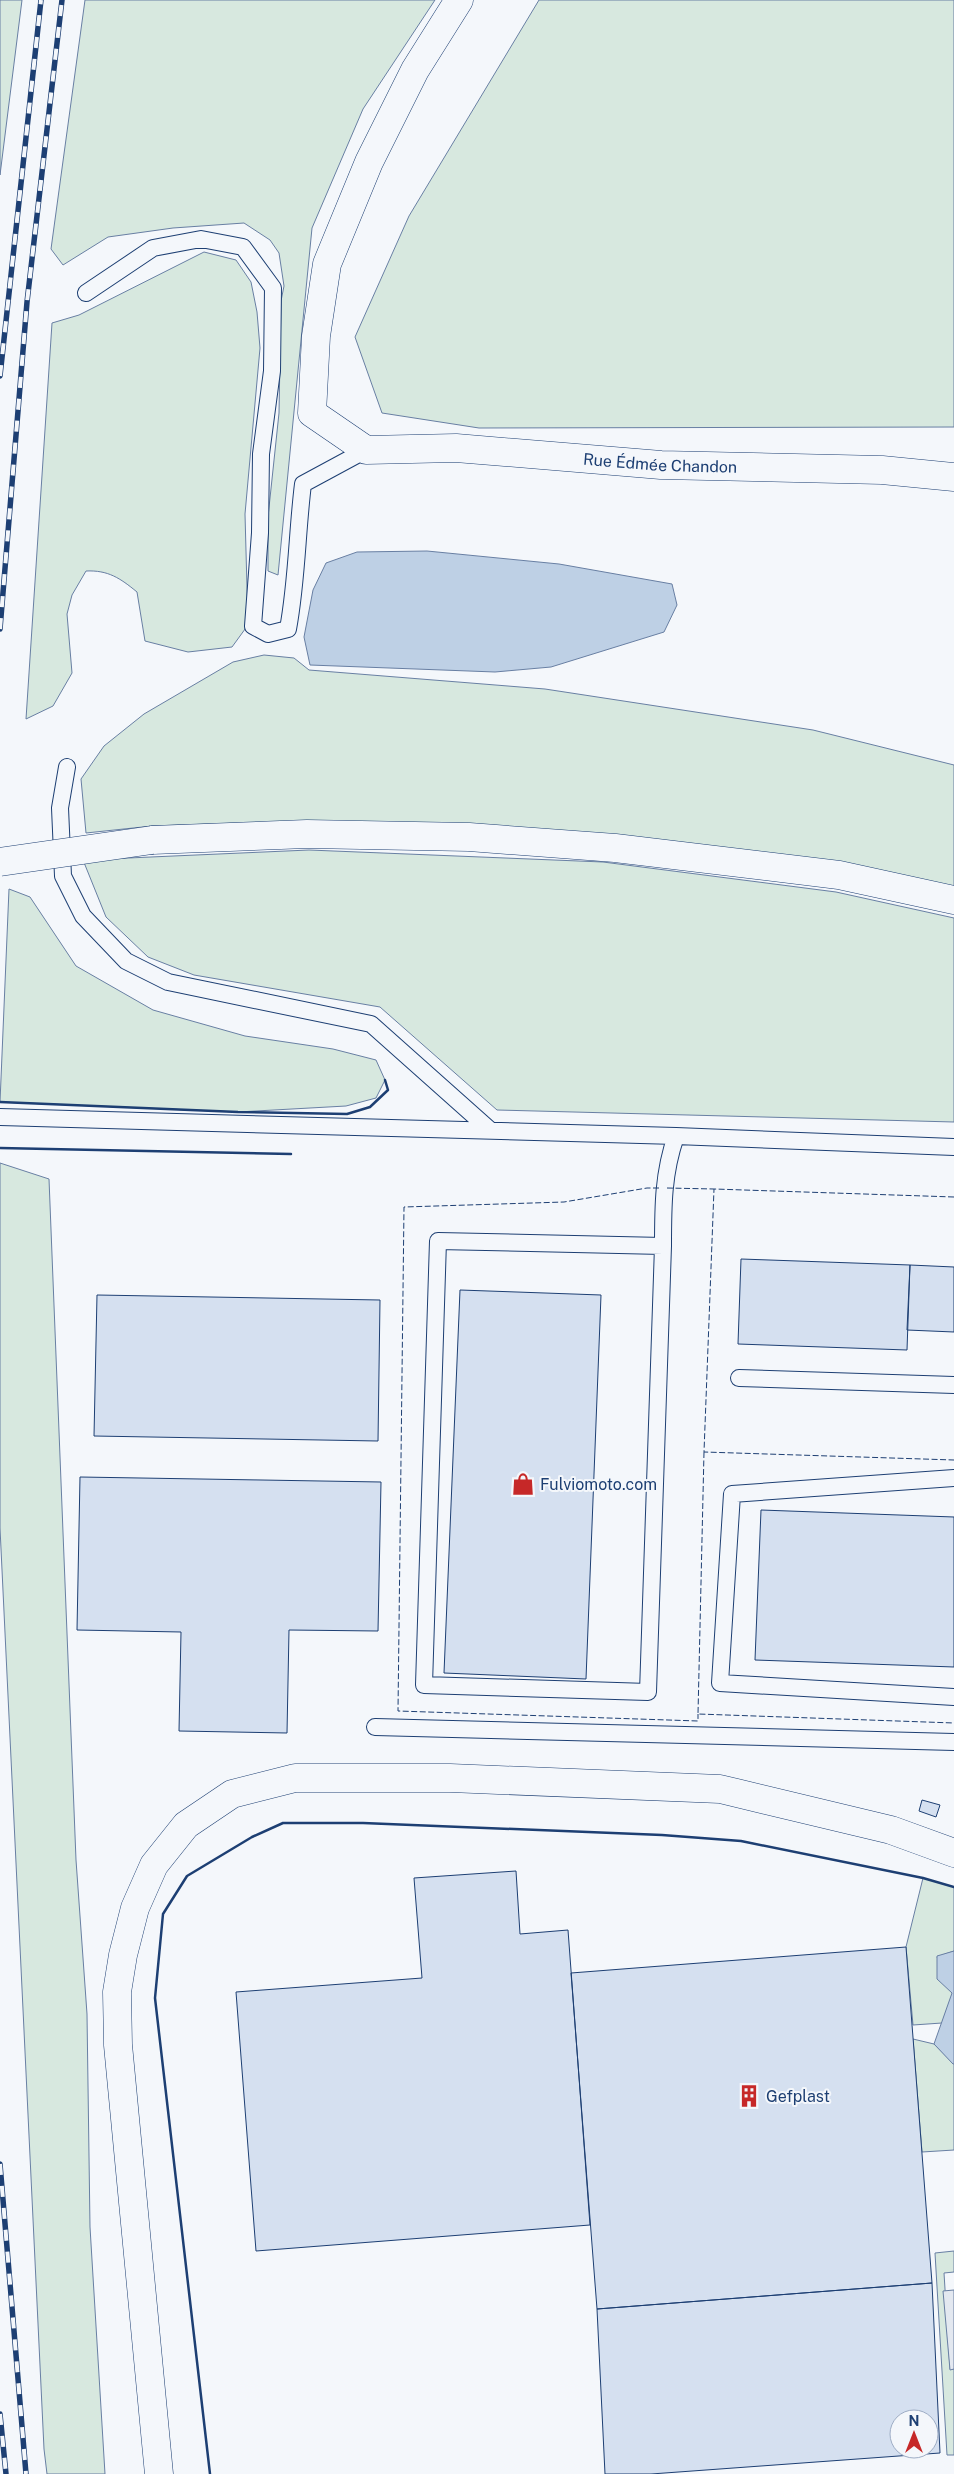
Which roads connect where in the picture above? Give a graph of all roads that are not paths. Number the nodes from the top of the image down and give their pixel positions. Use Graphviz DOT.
graph roads {
  1 [pos="459,0"];
  2 [pos="86,293"];
  3 [pos="366,450"];
  4 [pos="954,477"];
  5 [pos="67,768"];
  6 [pos="0,862"];
  7 [pos="954,900"];
  8 [pos="0,1117"];
  9 [pos="490,1130"];
  10 [pos="676,1136"];
  11 [pos="954,1147"];
  12 [pos="663,1246"];
  13 [pos="739,1378"];
  14 [pos="954,1385"];
  15 [pos="954,1478"];
  16 [pos="954,1697"];
  17 [pos="375,1727"];
  18 [pos="954,1742"];
  19 [pos="954,1853"];
  20 [pos="159,2474"];
  1 -- 3 [label="street"];
  2 -- 3 [label="lane"];
  3 -- 4 [label="street, Rue Édmée Chandon"];
  5 -- 9 [label="lane"];
  6 -- 7 [label="street, bridge"];
  8 -- 9 [label="lane"];
  9 -- 10 [label="lane"];
  10 -- 11 [label="lane"];
  10 -- 12 [label="lane"];
  12 -- 12 [label="lane"];
  13 -- 14 [label="lane"];
  15 -- 16 [label="lane"];
  17 -- 18 [label="lane"];
  19 -- 20 [label="street"];
}
